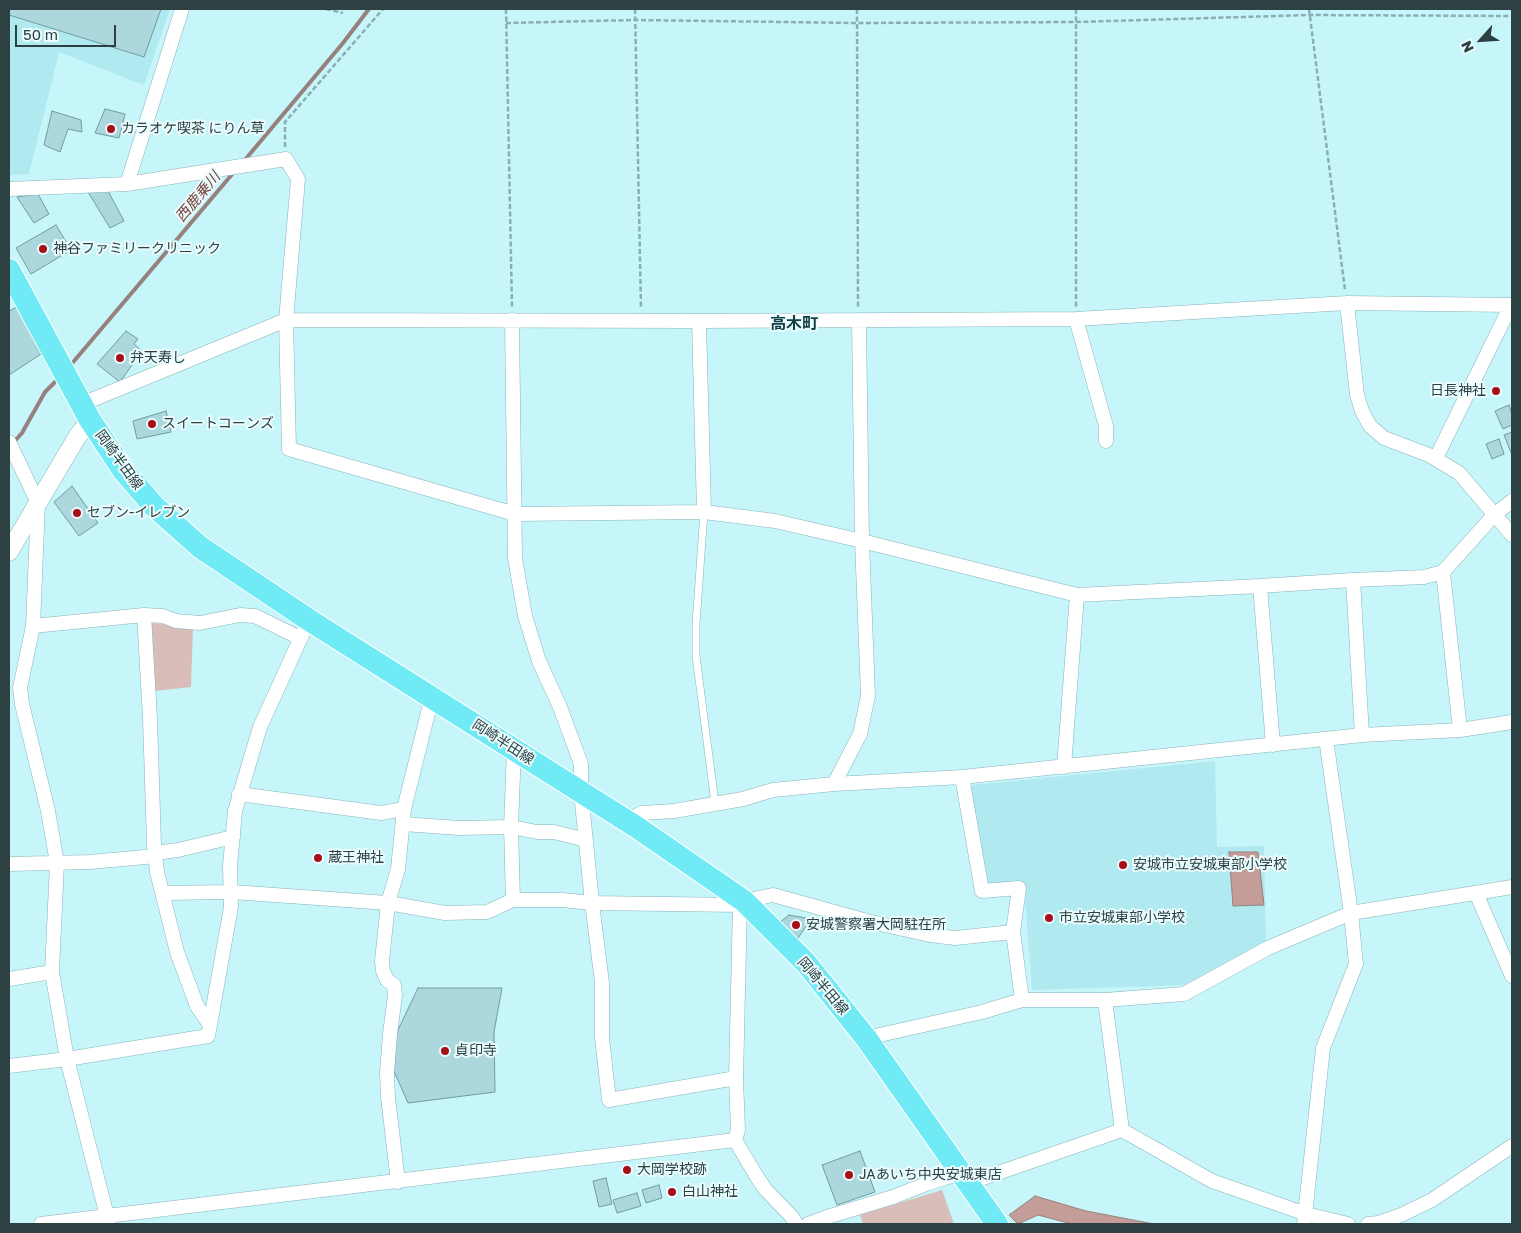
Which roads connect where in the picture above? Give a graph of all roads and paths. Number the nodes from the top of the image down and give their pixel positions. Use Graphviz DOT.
graph roads {
  1 [pos="182,9"];
  2 [pos="326,9"];
  3 [pos="383,9"];
  4 [pos="506,9"];
  5 [pos="635,9"];
  6 [pos="857,9"];
  7 [pos="1076,9"];
  8 [pos="1309,9"];
  9 [pos="343,13"];
  10 [pos="1310,15"];
  11 [pos="1512,16"];
  12 [pos="635,20"];
  13 [pos="1076,22"];
  14 [pos="506,23"];
  15 [pos="858,23"];
  16 [pos="286,159"];
  17 [pos="127,184"];
  18 [pos="9,189"];
  19 [pos="9,270"];
  20 [pos="1347,303"];
  21 [pos="1511,305"];
  22 [pos="1076,319"];
  23 [pos="286,320"];
  24 [pos="512,320"];
  25 [pos="642,320"];
  26 [pos="858,320"];
  27 [pos="699,321"];
  28 [pos="86,412"];
  29 [pos="1106,441"];
  30 [pos="9,442"];
  31 [pos="1436,458"];
  32 [pos="1512,501"];
  33 [pos="38,502"];
  34 [pos="704,512"];
  35 [pos="515,514"];
  36 [pos="1494,515"];
  37 [pos="1512,535"];
  38 [pos="862,541"];
  39 [pos="9,552"];
  40 [pos="1442,572"];
  41 [pos="1353,580"];
  42 [pos="1260,586"];
  43 [pos="1077,596"];
  44 [pos="144,615"];
  45 [pos="33,626"];
  46 [pos="305,629"];
  47 [pos="432,697"];
  48 [pos="1512,722"];
  49 [pos="1460,730"];
  50 [pos="1362,735"];
  51 [pos="1326,739"];
  52 [pos="1273,745"];
  53 [pos="514,749"];
  54 [pos="1064,768"];
  55 [pos="962,778"];
  56 [pos="834,784"];
  57 [pos="580,792"];
  58 [pos="240,794"];
  59 [pos="714,803"];
  60 [pos="404,809"];
  61 [pos="627,821"];
  62 [pos="403,824"];
  63 [pos="511,827"];
  64 [pos="233,836"];
  65 [pos="586,840"];
  66 [pos="155,854"];
  67 [pos="57,863"];
  68 [pos="9,864"];
  69 [pos="1512,887"];
  70 [pos="232,892"];
  71 [pos="163,893"];
  72 [pos="1476,893"];
  73 [pos="512,900"];
  74 [pos="388,903"];
  75 [pos="592,903"];
  76 [pos="742,903"];
  77 [pos="1351,913"];
  78 [pos="1013,932"];
  79 [pos="52,972"];
  80 [pos="1512,976"];
  81 [pos="9,979"];
  82 [pos="1022,1000"];
  83 [pos="1105,1000"];
  84 [pos="210,1025"];
  85 [pos="866,1038"];
  86 [pos="67,1059"];
  87 [pos="9,1066"];
  88 [pos="736,1078"];
  89 [pos="1122,1130"];
  90 [pos="735,1140"];
  91 [pos="1512,1146"];
  92 [pos="966,1179"];
  93 [pos="398,1182"];
  94 [pos="1305,1219"];
  95 [pos="108,1220"];
  96 [pos="41,1224"];
  97 [pos="796,1224"];
  98 [pos="808,1224"];
  99 [pos="997,1224"];
  100 [pos="1348,1224"];
  101 [pos="1368,1224"];
  1 -- 17 [label="street"];
  2 -- 9 [label="path"];
  3 -- 16 [label="path"];
  4 -- 14 [label="path"];
  5 -- 12 [label="path"];
  6 -- 15 [label="path"];
  7 -- 13 [label="path"];
  8 -- 10 [label="path"];
  10 -- 11 [label="path"];
  10 -- 13 [label="path"];
  10 -- 20 [label="path"];
  12 -- 14 [label="path"];
  12 -- 15 [label="path"];
  12 -- 25 [label="path"];
  13 -- 15 [label="path"];
  13 -- 22 [label="path"];
  14 -- 24 [label="path"];
  15 -- 26 [label="path"];
  16 -- 17 [label="street"];
  16 -- 23 [label="street"];
  17 -- 18 [label="street"];
  19 -- 28 [label="main road, 岡崎半田線"];
  20 -- 21 [label="street"];
  20 -- 22 [label="street"];
  20 -- 31 [label="street"];
  21 -- 31 [label="street"];
  22 -- 26 [label="street"];
  22 -- 29 [label="street"];
  23 -- 24 [label="street"];
  23 -- 28 [label="street"];
  23 -- 35 [label="street"];
  24 -- 25 [label="street"];
  24 -- 35 [label="street"];
  25 -- 27 [label="street"];
  26 -- 27 [label="street"];
  26 -- 38 [label="street"];
  27 -- 34 [label="street"];
  28 -- 33 [label="street"];
  28 -- 46 [label="main road, 岡崎半田線"];
  30 -- 33 [label="street"];
  31 -- 36 [label="street"];
  32 -- 36 [label="street"];
  33 -- 39 [label="street"];
  33 -- 45 [label="street"];
  34 -- 35 [label="street"];
  34 -- 38 [label="street"];
  34 -- 59 [label="lane"];
  35 -- 57 [label="street"];
  36 -- 37 [label="street"];
  36 -- 40 [label="street"];
  38 -- 43 [label="street"];
  38 -- 56 [label="street"];
  40 -- 41 [label="street"];
  40 -- 49 [label="street"];
  41 -- 42 [label="street"];
  41 -- 50 [label="street"];
  42 -- 43 [label="street"];
  42 -- 52 [label="street"];
  43 -- 54 [label="street"];
  44 -- 45 [label="street"];
  44 -- 46 [label="street"];
  44 -- 66 [label="street"];
  45 -- 67 [label="street"];
  46 -- 47 [label="main road, 岡崎半田線"];
  46 -- 58 [label="street"];
  47 -- 53 [label="main road, 岡崎半田線"];
  47 -- 60 [label="street"];
  48 -- 49 [label="street"];
  49 -- 50 [label="street"];
  50 -- 51 [label="street"];
  51 -- 52 [label="street"];
  51 -- 77 [label="street"];
  52 -- 54 [label="street"];
  53 -- 57 [label="main road, 岡崎半田線"];
  53 -- 63 [label="street"];
  54 -- 55 [label="street"];
  55 -- 56 [label="street"];
  55 -- 78 [label="street"];
  56 -- 59 [label="street"];
  57 -- 61 [label="main road, 岡崎半田線"];
  57 -- 65 [label="street"];
  58 -- 60 [label="street"];
  58 -- 64 [label="street"];
  59 -- 61 [label="street"];
  60 -- 62 [label="street"];
  61 -- 76 [label="main road, 岡崎半田線"];
  62 -- 63 [label="street"];
  62 -- 74 [label="street"];
  63 -- 65 [label="street"];
  63 -- 73 [label="street"];
  64 -- 66 [label="street"];
  64 -- 70 [label="street"];
  65 -- 75 [label="street"];
  66 -- 67 [label="street"];
  66 -- 71 [label="street"];
  67 -- 68 [label="street"];
  67 -- 79 [label="street"];
  69 -- 72 [label="street"];
  70 -- 71 [label="street"];
  70 -- 74 [label="street"];
  70 -- 84 [label="street"];
  71 -- 84 [label="street"];
  72 -- 77 [label="street"];
  72 -- 80 [label="street"];
  73 -- 74 [label="street"];
  73 -- 75 [label="street"];
  74 -- 93 [label="street"];
  75 -- 76 [label="street"];
  75 -- 88 [label="street"];
  76 -- 78 [label="street"];
  76 -- 85 [label="main road, 岡崎半田線"];
  76 -- 88 [label="street"];
  77 -- 83 [label="street"];
  77 -- 94 [label="street"];
  78 -- 82 [label="street"];
  79 -- 81 [label="street"];
  79 -- 86 [label="street"];
  82 -- 83 [label="street"];
  82 -- 85 [label="street"];
  83 -- 89 [label="street"];
  84 -- 86 [label="street"];
  85 -- 92 [label="main road, 岡崎半田線"];
  86 -- 87 [label="street"];
  86 -- 95 [label="street"];
  88 -- 90 [label="street"];
  89 -- 92 [label="street"];
  89 -- 94 [label="street"];
  90 -- 93 [label="street"];
  90 -- 97 [label="street"];
  91 -- 101 [label="street"];
  92 -- 98 [label="street"];
  92 -- 99 [label="main road, 岡崎半田線"];
  93 -- 95 [label="street"];
  94 -- 100 [label="street"];
  95 -- 96 [label="street"];
}
